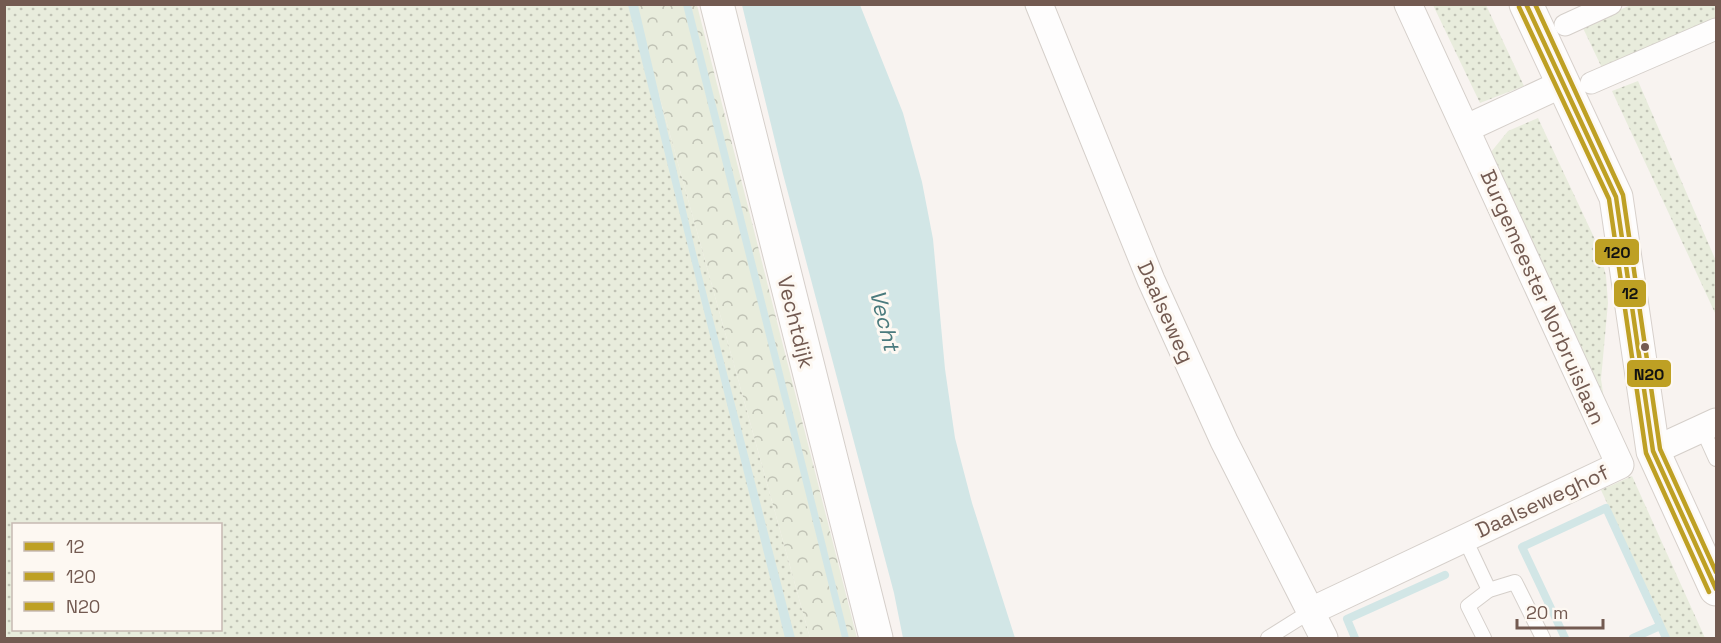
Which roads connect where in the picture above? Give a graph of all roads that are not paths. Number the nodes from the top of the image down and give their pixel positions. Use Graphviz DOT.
graph roads {
  1 [pos="717,4"];
  2 [pos="1039,4"];
  3 [pos="1408,4"];
  4 [pos="1526,4"];
  5 [pos="1611,4"];
  6 [pos="1565,25"];
  7 [pos="1716,30"];
  8 [pos="1577,83"];
  9 [pos="1467,128"];
  10 [pos="1709,425"];
  11 [pos="1653,451"];
  12 [pos="1716,459"];
  13 [pos="1620,465"];
  14 [pos="1464,537"];
  15 [pos="1716,589"];
  16 [pos="1489,590"];
  17 [pos="1311,611"];
  18 [pos="876,639"];
  19 [pos="1268,639"];
  20 [pos="1324,639"];
  21 [pos="1484,639"];
  22 [pos="1543,639"];
  1 -- 18 [label="street, Vechtdijk"];
  2 -- 17 [label="street, Daalseweg"];
  3 -- 9 [label="street, Burgemeester Norbruislaan"];
  4 -- 8 [label="street"];
  5 -- 6 [label="street"];
  7 -- 8 [label="street"];
  8 -- 9 [label="street"];
  8 -- 11 [label="street"];
  9 -- 13 [label="street, Burgemeester Norbruislaan"];
  10 -- 11 [label="street"];
  10 -- 12 [label="lane"];
  11 -- 15 [label="street"];
  13 -- 14 [label="street, Daalseweghof"];
  14 -- 16 [label="lane, Daalseweghof"];
  14 -- 17 [label="street, Daalseweghof"];
  16 -- 21 [label="lane"];
  16 -- 22 [label="lane"];
  17 -- 19 [label="lane"];
  17 -- 20 [label="street, Daalseweg"];
}
